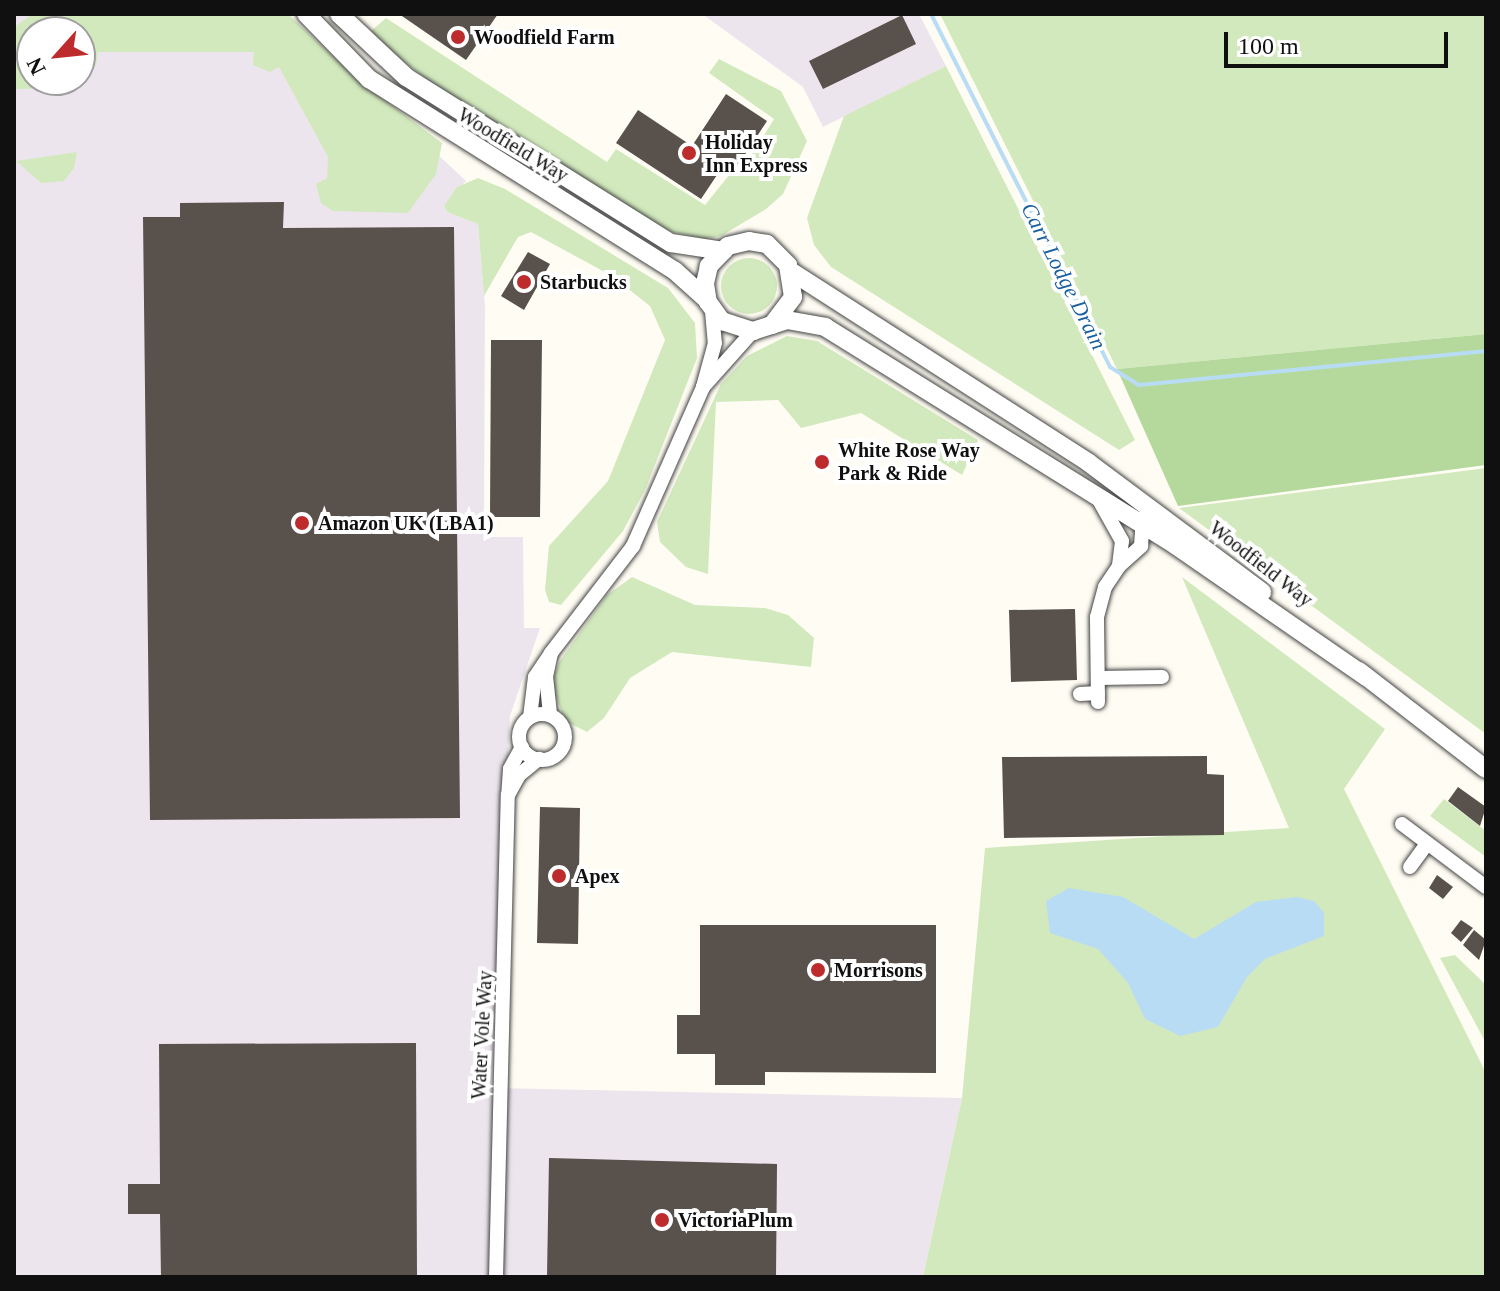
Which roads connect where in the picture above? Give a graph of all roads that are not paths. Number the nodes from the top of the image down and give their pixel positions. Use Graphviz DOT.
graph roads {
  1 [pos="306,14"];
  2 [pos="339,14"];
  3 [pos="723,251"];
  4 [pos="792,272"];
  5 [pos="710,306"];
  6 [pos="772,325"];
  7 [pos="753,331"];
  8 [pos="703,387"];
  9 [pos="1127,490"];
  10 [pos="1097,498"];
  11 [pos="1145,526"];
  12 [pos="1119,566"];
  13 [pos="551,653"];
  14 [pos="1162,677"];
  15 [pos="1366,677"];
  16 [pos="1098,691"];
  17 [pos="1080,694"];
  18 [pos="550,715"];
  19 [pos="530,717"];
  20 [pos="522,747"];
  21 [pos="539,759"];
  22 [pos="1486,769"];
  23 [pos="508,795"];
  24 [pos="1402,824"];
  25 [pos="1427,844"];
  26 [pos="1410,867"];
  27 [pos="1486,887"];
  28 [pos="496,1277"];
  1 -- 5 [label="street, Woodfield Way"];
  2 -- 3 [label="street, Woodfield Way"];
  3 -- 4 [label="street"];
  3 -- 5 [label="street"];
  4 -- 6 [label="street"];
  4 -- 9 [label="street, Woodfield Way"];
  5 -- 7 [label="street"];
  5 -- 8 [label="street"];
  6 -- 7 [label="street"];
  6 -- 10 [label="street, Woodfield Way"];
  7 -- 8 [label="street"];
  8 -- 13 [label="street"];
  9 -- 11 [label="street, Woodfield Way"];
  9 -- 15 [label="street, Woodfield Way"];
  10 -- 11 [label="street, Woodfield Way"];
  10 -- 12 [label="street, Woodfield Way"];
  11 -- 12 [label="street"];
  11 -- 15 [label="street, Woodfield Way"];
  12 -- 16 [label="street"];
  13 -- 18 [label="street"];
  13 -- 19 [label="street"];
  14 -- 16 [label="street"];
  15 -- 22 [label="street, Woodfield Way"];
  16 -- 17 [label="street"];
  18 -- 19 [label="street"];
  18 -- 21 [label="street"];
  19 -- 20 [label="street"];
  20 -- 21 [label="street"];
  20 -- 23 [label="street, Water Vole Way"];
  21 -- 23 [label="street"];
  23 -- 28 [label="street, Water Vole Way"];
  24 -- 25 [label="street"];
  25 -- 26 [label="street"];
  25 -- 27 [label="street"];
}
